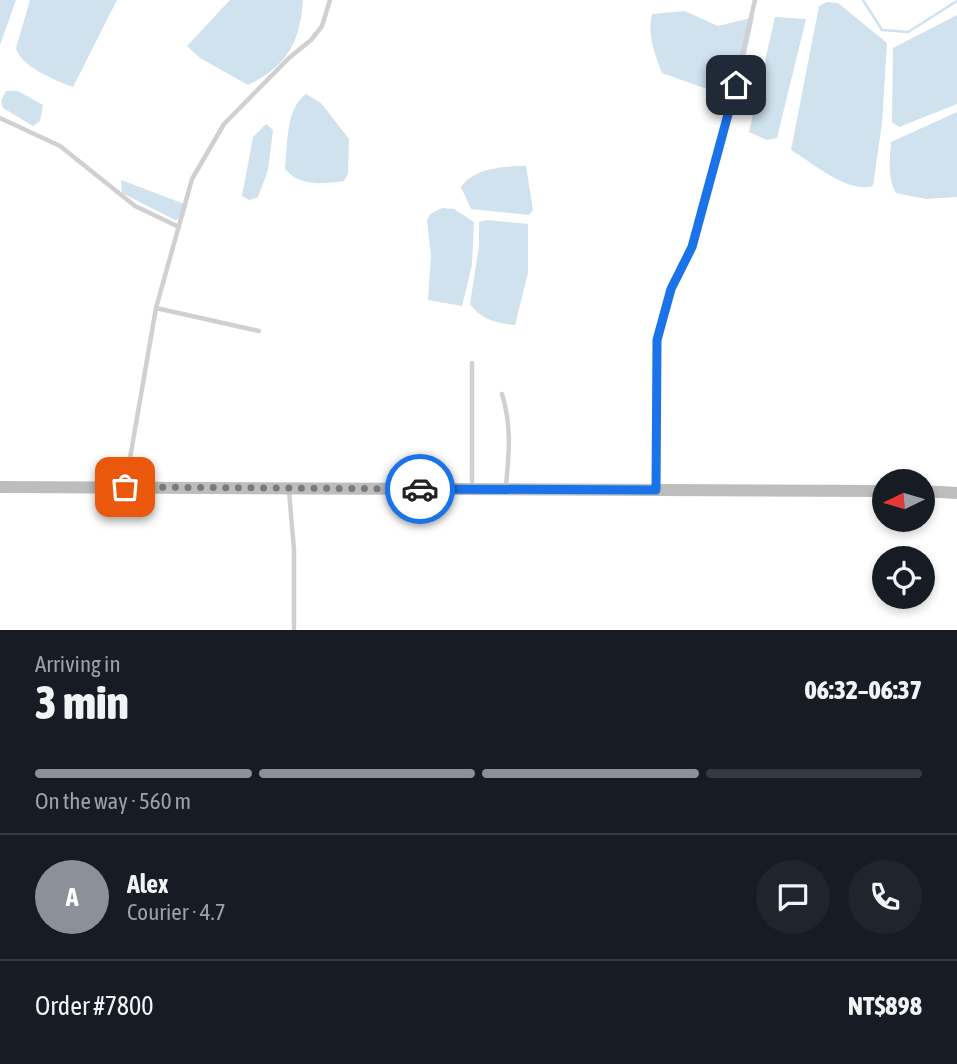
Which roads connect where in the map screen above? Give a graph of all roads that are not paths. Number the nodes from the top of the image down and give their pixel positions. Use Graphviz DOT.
graph roads {
  1 [pos="330,0"];
  2 [pos="755,0"];
  3 [pos="0,118"];
  4 [pos="179,227"];
  5 [pos="156,308"];
  6 [pos="260,331"];
  7 [pos="472,363"];
  8 [pos="502,394"];
  9 [pos="0,487"];
  10 [pos="125,487"];
  11 [pos="289,489"];
  12 [pos="472,489"];
  13 [pos="505,489"];
  14 [pos="656,490"];
  15 [pos="872,491"];
  16 [pos="935,492"];
  17 [pos="957,493"];
  18 [pos="294,630"];
  1 -- 4 [label="lane"];
  2 -- 14 [label="lane"];
  3 -- 4 [label="lane"];
  4 -- 5 [label="lane"];
  5 -- 6 [label="lane"];
  5 -- 10 [label="lane"];
  7 -- 12 [label="lane"];
  8 -- 13 [label="lane"];
  9 -- 10 [label="street"];
  10 -- 11 [label="street"];
  11 -- 12 [label="street"];
  11 -- 18 [label="lane"];
  12 -- 13 [label="street"];
  13 -- 14 [label="street"];
  14 -- 15 [label="street"];
  16 -- 17 [label="street"];
}
